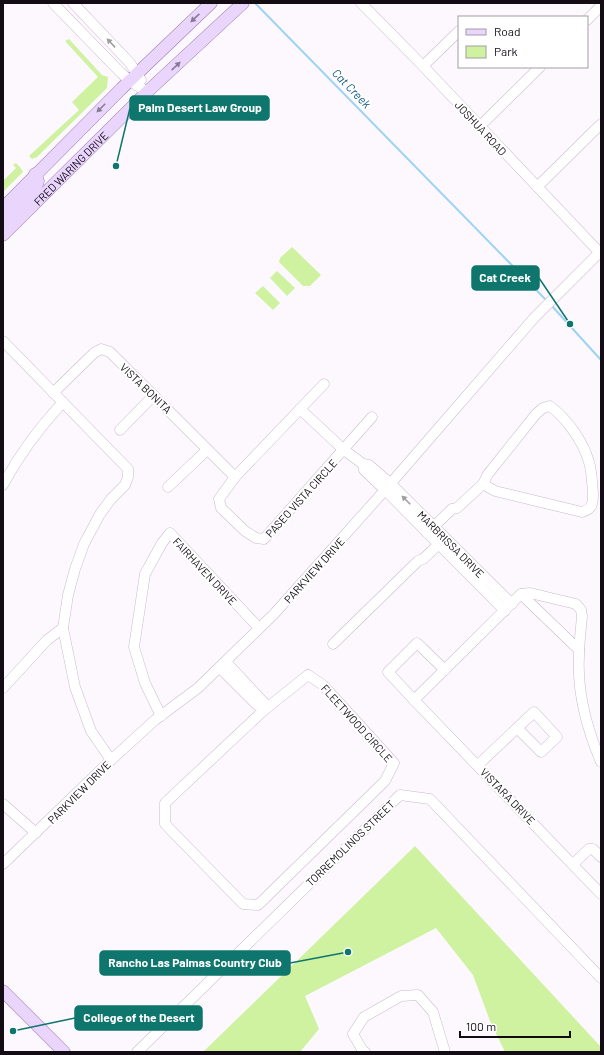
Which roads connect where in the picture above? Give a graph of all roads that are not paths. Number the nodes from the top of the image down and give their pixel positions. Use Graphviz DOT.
graph roads {
  1 [pos="53,3"];
  2 [pos="73,3"];
  3 [pos="211,3"];
  4 [pos="364,4"];
  5 [pos="240,5"];
  6 [pos="601,6"];
  7 [pos="588,19"];
  8 [pos="458,32"];
  9 [pos="423,66"];
  10 [pos="539,68"];
  11 [pos="133,77"];
  12 [pos="147,92"];
  13 [pos="601,124"];
  14 [pos="480,127"];
  15 [pos="35,174"];
  16 [pos="537,187"];
  17 [pos="3,208"];
  18 [pos="3,223"];
  19 [pos="3,235"];
  20 [pos="601,253"];
  21 [pos="3,341"];
  22 [pos="324,384"];
  23 [pos="53,393"];
  24 [pos="154,396"];
  25 [pos="63,402"];
  26 [pos="300,410"];
  27 [pos="372,417"];
  28 [pos="120,430"];
  29 [pos="207,450"];
  30 [pos="344,450"];
  31 [pos="235,477"];
  32 [pos="483,484"];
  33 [pos="3,485"];
  34 [pos="168,487"];
  35 [pos="388,487"];
  36 [pos="436,536"];
  37 [pos="468,568"];
  38 [pos="490,590"];
  39 [pos="521,594"];
  40 [pos="508,608"];
  41 [pos="63,628"];
  42 [pos="259,628"];
  43 [pos="333,644"];
  44 [pos="579,650"];
  45 [pos="223,665"];
  46 [pos="444,670"];
  47 [pos="3,688"];
  48 [pos="414,700"];
  49 [pos="265,709"];
  50 [pos="161,716"];
  51 [pos="517,728"];
  52 [pos="110,760"];
  53 [pos="601,762"];
  54 [pos="478,765"];
  55 [pos="3,804"];
  56 [pos="36,833"];
  57 [pos="601,857"];
  58 [pos="3,864"];
  59 [pos="573,864"];
  60 [pos="601,878"];
  61 [pos="593,885"];
  62 [pos="601,894"];
  63 [pos="601,978"];
  64 [pos="3,991"];
  65 [pos="64,1052"];
  66 [pos="137,1052"];
  67 [pos="365,1052"];
  68 [pos="445,1052"];
  1 -- 11 [label="street"];
  11 -- 2 [label="street, one-way"];
  3 -- 11 [label="main road, FRED WARING DRIVE, one-way"];
  4 -- 9 [label="street, JOSHUA ROAD"];
  12 -- 5 [label="main road, FRED WARING DRIVE, one-way"];
  6 -- 7 [label="street"];
  8 -- 9 [label="street"];
  9 -- 14 [label="street, JOSHUA ROAD"];
  10 -- 14 [label="street"];
  11 -- 12 [label="street"];
  11 -- 15 [label="main road, FRED WARING DRIVE, one-way"];
  12 -- 19 [label="main road, FRED WARING DRIVE"];
  13 -- 16 [label="street"];
  14 -- 16 [label="street, JOSHUA ROAD"];
  15 -- 17 [label="main road, FRED WARING DRIVE"];
  15 -- 18 [label="main road"];
  16 -- 20 [label="street, JOSHUA ROAD"];
  20 -- 35 [label="street, PARKVIEW DRIVE"];
  21 -- 23 [label="street"];
  22 -- 26 [label="street, PASEO VISTA CIRCLE"];
  23 -- 24 [label="street, VISTA BONITA"];
  23 -- 25 [label="street"];
  24 -- 28 [label="street"];
  24 -- 29 [label="street, VISTA BONITA"];
  25 -- 33 [label="street"];
  25 -- 41 [label="street"];
  26 -- 30 [label="street, MARBRISSA DRIVE"];
  26 -- 31 [label="street, PASEO VISTA CIRCLE"];
  27 -- 30 [label="street, PASEO VISTA CIRCLE"];
  29 -- 31 [label="street, VISTA BONITA"];
  29 -- 34 [label="street"];
  30 -- 31 [label="street, PASEO VISTA CIRCLE"];
  30 -- 35 [label="street, MARBRISSA DRIVE"];
  32 -- 32 [label="street"];
  32 -- 36 [label="street"];
  35 -- 36 [label="street, MARBRISSA DRIVE"];
  35 -- 42 [label="street, PARKVIEW DRIVE"];
  36 -- 37 [label="street, MARBRISSA DRIVE"];
  36 -- 43 [label="street"];
  37 -- 38 [label="street, MARBRISSA DRIVE"];
  37 -- 38 [label="street, MARBRISSA DRIVE"];
  38 -- 40 [label="street, MARBRISSA DRIVE"];
  39 -- 40 [label="street"];
  39 -- 44 [label="street"];
  39 -- 44 [label="street"];
  40 -- 46 [label="street"];
  41 -- 47 [label="street"];
  41 -- 52 [label="street"];
  42 -- 45 [label="street, PARKVIEW DRIVE"];
  42 -- 50 [label="street, FAIRHAVEN DRIVE"];
  44 -- 53 [label="street"];
  45 -- 49 [label="street"];
  45 -- 50 [label="street, PARKVIEW DRIVE"];
  46 -- 48 [label="street"];
  46 -- 48 [label="street, VISTARA DRIVE"];
  48 -- 54 [label="street, VISTARA DRIVE"];
  49 -- 49 [label="street, FLEETWOOD CIRCLE"];
  50 -- 52 [label="street, PARKVIEW DRIVE"];
  51 -- 54 [label="street"];
  52 -- 56 [label="street, PARKVIEW DRIVE"];
  54 -- 59 [label="street, VISTARA DRIVE"];
  55 -- 56 [label="street"];
  56 -- 58 [label="street, PARKVIEW DRIVE"];
  57 -- 59 [label="street"];
  59 -- 61 [label="street, VISTARA DRIVE"];
  60 -- 61 [label="street"];
  61 -- 62 [label="street, VISTARA DRIVE"];
  63 -- 66 [label="street, TORREMOLINOS STREET"];
  64 -- 65 [label="main road"];
  67 -- 68 [label="street"];
}
